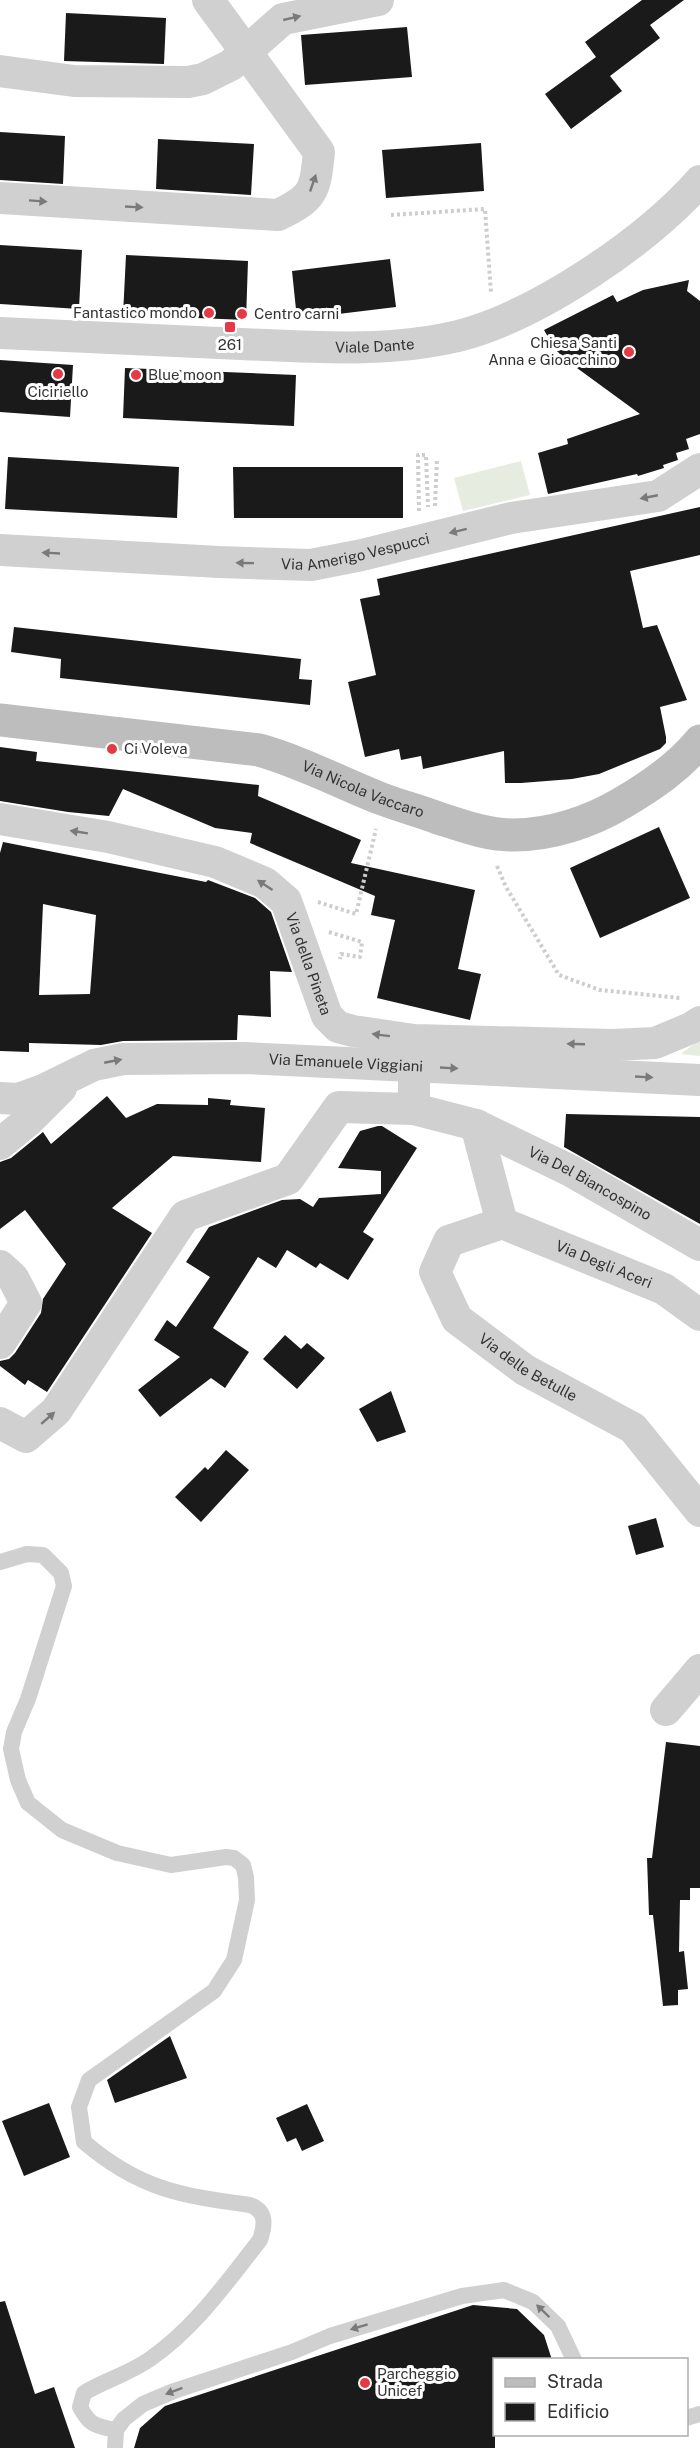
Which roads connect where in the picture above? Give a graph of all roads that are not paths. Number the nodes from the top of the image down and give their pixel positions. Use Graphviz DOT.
graph roads {
  1 [pos="208,0"];
  2 [pos="378,0"];
  3 [pos="246,52"];
  4 [pos="0,70"];
  5 [pos="700,181"];
  6 [pos="0,198"];
  7 [pos="0,333"];
  8 [pos="700,469"];
  9 [pos="0,550"];
  10 [pos="0,720"];
  11 [pos="700,741"];
  12 [pos="0,819"];
  13 [pos="694,1010"];
  14 [pos="414,1040"];
  15 [pos="75,1074"];
  16 [pos="700,1080"];
  17 [pos="0,1098"];
  18 [pos="414,1108"];
  19 [pos="476,1125"];
  20 [pos="0,1144"];
  21 [pos="502,1222"];
  22 [pos="700,1245"];
  23 [pos="0,1266"];
  24 [pos="700,1315"];
  25 [pos="0,1343"];
  26 [pos="0,1423"];
  27 [pos="700,1510"];
  28 [pos="0,1562"];
  29 [pos="700,1670"];
  30 [pos="666,1710"];
  31 [pos="573,2358"];
  32 [pos="116,2430"];
  33 [pos="116,2448"];
  1 -- 3 [label="street"];
  3 -- 2 [label="street, one-way"];
  3 -- 4 [label="street"];
  6 -- 3 [label="street, one-way"];
  5 -- 7 [label="street, Viale Dante"];
  8 -- 9 [label="street, Via Amerigo Vespucci, one-way"];
  10 -- 11 [label="street, Via Nicola Vaccaro"];
  14 -- 12 [label="street, Via della Pineta, one-way"];
  13 -- 14 [label="street, Via della Pineta, one-way"];
  14 -- 18 [label="street"];
  15 -- 16 [label="street, Via Emanuele Viggiani, one-way"];
  15 -- 17 [label="street, Via Emanuele Viggiani"];
  15 -- 20 [label="street"];
  18 -- 19 [label="street, Via Del Biancospino"];
  26 -- 18 [label="street, Via Del Biancospino, one-way"];
  19 -- 21 [label="street"];
  19 -- 22 [label="street, Via Del Biancospino"];
  21 -- 24 [label="street, Via Degli Aceri"];
  21 -- 27 [label="street, Via delle Betulle"];
  23 -- 25 [label="street"];
  28 -- 32 [label="lane"];
  29 -- 30 [label="street"];
  31 -- 32 [label="lane, one-way"];
  32 -- 33 [label="lane"];
}
